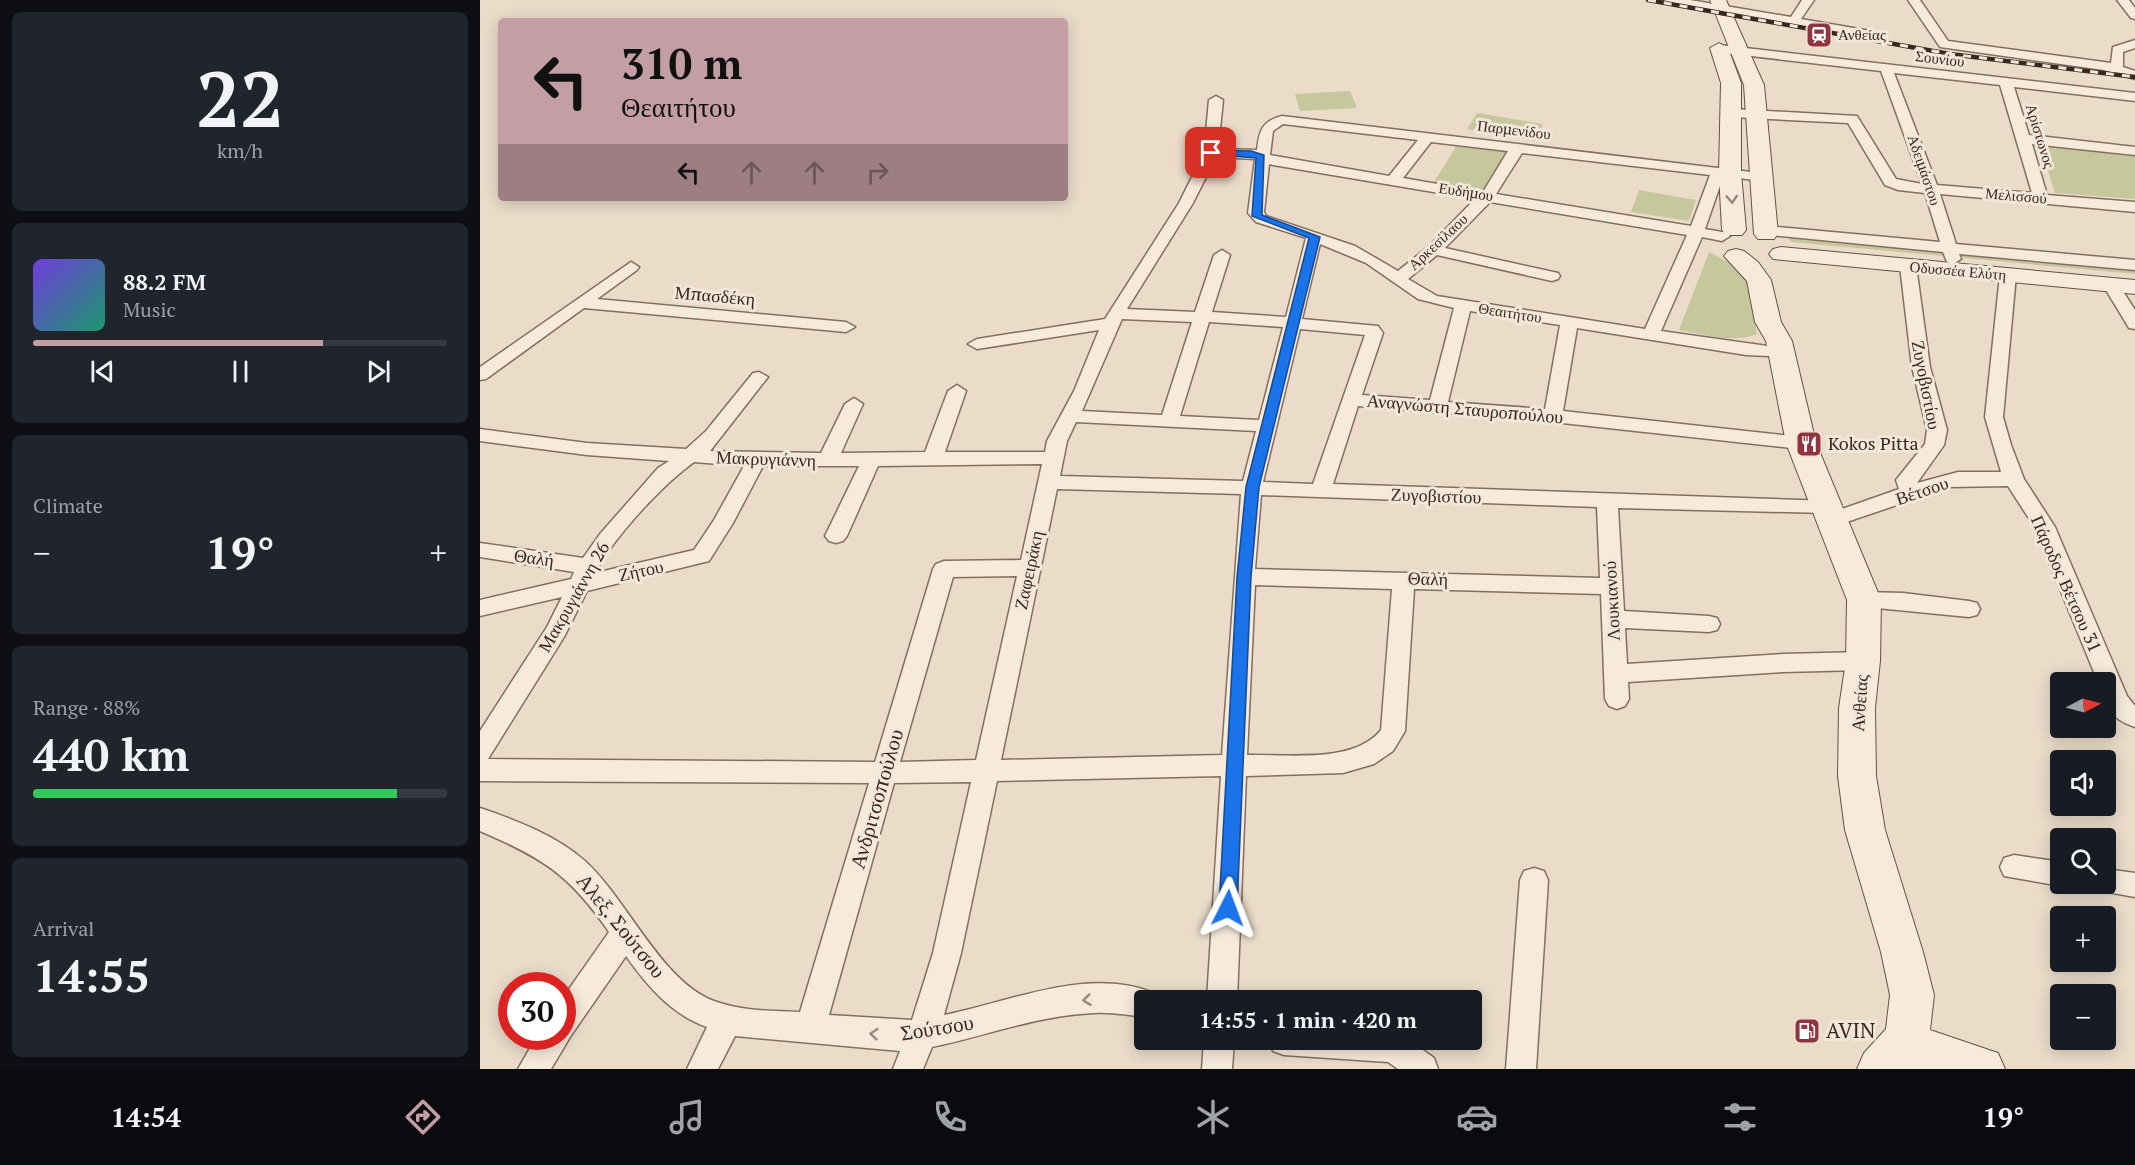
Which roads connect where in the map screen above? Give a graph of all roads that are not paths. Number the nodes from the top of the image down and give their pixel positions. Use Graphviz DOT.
graph roads {
  1 [pos="1671,0"];
  2 [pos="1808,0"];
  3 [pos="1914,0"];
  4 [pos="1710,3"];
  5 [pos="1794,21"];
  6 [pos="1871,35"];
  7 [pos="2135,44"];
  8 [pos="1720,49"];
  9 [pos="1741,51"];
  10 [pos="2117,68"];
  11 [pos="1887,70"];
  12 [pos="2135,75"];
  13 [pos="2006,83"];
  14 [pos="2135,97"];
  15 [pos="1216,100"];
  16 [pos="1732,113"];
  17 [pos="1757,116"];
  18 [pos="1428,136"];
  19 [pos="2024,139"];
  20 [pos="1518,147"];
  21 [pos="2135,151"];
  22 [pos="1211,153"];
  23 [pos="1261,157"];
  24 [pos="1730,173"];
  25 [pos="1763,177"];
  26 [pos="1393,181"];
  27 [pos="1931,188"];
  28 [pos="1488,195"];
  29 [pos="2041,198"];
  30 [pos="2135,207"];
  31 [pos="1696,231"];
  32 [pos="1766,232"];
  33 [pos="1728,233"];
  34 [pos="1314,237"];
  35 [pos="1950,247"];
  36 [pos="1434,250"];
  37 [pos="1222,255"];
  38 [pos="1780,255"];
  39 [pos="1736,256"];
  40 [pos="2135,265"];
  41 [pos="1908,266"];
  42 [pos="631,267"];
  43 [pos="1957,271"];
  44 [pos="2008,275"];
  45 [pos="1552,276"];
  46 [pos="1399,278"];
  47 [pos="2111,285"];
  48 [pos="2135,287"];
  49 [pos="581,303"];
  50 [pos="1463,306"];
  51 [pos="1204,317"];
  52 [pos="1113,318"];
  53 [pos="1292,322"];
  54 [pos="1569,322"];
  55 [pos="2135,324"];
  56 [pos="846,327"];
  57 [pos="1651,335"];
  58 [pos="976,344"];
  59 [pos="1779,344"];
  60 [pos="480,375"];
  61 [pos="759,377"];
  62 [pos="957,392"];
  63 [pos="1351,400"];
  64 [pos="854,404"];
  65 [pos="1438,405"];
  66 [pos="1068,416"];
  67 [pos="1553,416"];
  68 [pos="1169,421"];
  69 [pos="1267,426"];
  70 [pos="480,435"];
  71 [pos="1801,443"];
  72 [pos="690,456"];
  73 [pos="1053,458"];
  74 [pos="757,460"];
  75 [pos="828,460"];
  76 [pos="871,460"];
  77 [pos="932,460"];
  78 [pos="2014,480"];
  79 [pos="1047,482"];
  80 [pos="1252,487"];
  81 [pos="1320,492"];
  82 [pos="1910,493"];
  83 [pos="1607,503"];
  84 [pos="1828,513"];
  85 [pos="836,536"];
  86 [pos="480,550"];
  87 [pos="1030,568"];
  88 [pos="584,576"];
  89 [pos="1244,577"];
  90 [pos="1404,579"];
  91 [pos="1611,586"];
  92 [pos="1864,600"];
  93 [pos="480,608"];
  94 [pos="1969,609"];
  95 [pos="1613,619"];
  96 [pos="1709,624"];
  97 [pos="1863,661"];
  98 [pos="1616,674"];
  99 [pos="1617,699"];
  100 [pos="2135,717"];
  101 [pos="480,752"];
  102 [pos="1236,766"];
  103 [pos="480,770"];
  104 [pos="987,772"];
  105 [pos="885,773"];
  106 [pos="480,819"];
  107 [pos="2014,867"];
  108 [pos="2050,872"];
  109 [pos="1534,880"];
  110 [pos="2116,882"];
  111 [pos="2135,885"];
  112 [pos="626,932"];
  113 [pos="1223,990"];
  114 [pos="1134,1001"];
  115 [pos="576,1005"];
  116 [pos="727,1020"];
  117 [pos="810,1028"];
  118 [pos="921,1035"];
  119 [pos="546,1050"];
  120 [pos="1218,1050"];
  121 [pos="1397,1050"];
  122 [pos="1892,1057"];
  123 [pos="533,1069"];
  124 [pos="702,1069"];
  125 [pos="908,1069"];
  126 [pos="1217,1069"];
  127 [pos="1423,1069"];
  128 [pos="1521,1069"];
  129 [pos="1982,1069"];
  1 -- 4 [label="street"];
  2 -- 5 [label="street"];
  3 -- 10 [label="street, Σουνίου"];
  4 -- 5 [label="street"];
  4 -- 8 [label="main road"];
  4 -- 9 [label="main road"];
  5 -- 6 [label="street"];
  7 -- 10 [label="street"];
  8 -- 9 [label="street, Σουνίου"];
  8 -- 16 [label="main road"];
  9 -- 11 [label="street, Σουνίου"];
  9 -- 17 [label="main road"];
  10 -- 12 [label="street, Σουνίου"];
  11 -- 13 [label="street, Σουνίου"];
  11 -- 27 [label="street, Αδειμάστου"];
  13 -- 14 [label="street, Σουνίου"];
  13 -- 19 [label="street, Αρίστωνος"];
  15 -- 22 [label="street, Ζαφειράκη"];
  16 -- 17 [label="street"];
  16 -- 24 [label="main road"];
  17 -- 25 [label="main road"];
  17 -- 27 [label="street, Μελισσού"];
  18 -- 20 [label="street, Παρμενίδου"];
  18 -- 23 [label="street, Παρμενίδου"];
  18 -- 26 [label="street"];
  19 -- 21 [label="street"];
  19 -- 29 [label="street, Αρίστωνος"];
  20 -- 24 [label="street, Παρμενίδου"];
  20 -- 28 [label="street, Αρκεσίλαου"];
  22 -- 23 [label="street, Ευδήμου"];
  22 -- 52 [label="street, Ζαφειράκη"];
  23 -- 26 [label="street, Ευδήμου"];
  23 -- 34 [label="street, Θεαιτήτου"];
  24 -- 25 [label="street, Παρμενίδου"];
  24 -- 31 [label="street"];
  24 -- 33 [label="main road, one-way"];
  25 -- 32 [label="main road"];
  26 -- 28 [label="street, Ευδήμου"];
  27 -- 29 [label="street, Μελισσού"];
  27 -- 35 [label="street, Αδειμάστου"];
  28 -- 31 [label="street, Ευδήμου"];
  28 -- 36 [label="street, Αρκεσίλαου"];
  29 -- 30 [label="street, Μελισσού"];
  31 -- 33 [label="street, Ευδήμου"];
  31 -- 57 [label="street"];
  32 -- 33 [label="main road"];
  32 -- 35 [label="street"];
  32 -- 38 [label="main road"];
  33 -- 39 [label="main road, Ανθείας"];
  34 -- 46 [label="street, Θεαιτήτου"];
  34 -- 53 [label="street"];
  35 -- 40 [label="street"];
  35 -- 43 [label="street, Αδειμάστου"];
  36 -- 45 [label="street"];
  36 -- 46 [label="street, Αρκεσίλαου"];
  37 -- 51 [label="street"];
  38 -- 39 [label="main road, Οδυσσέα Ελύτη"];
  38 -- 41 [label="main road, Οδυσσέα Ελύτη"];
  38 -- 59 [label="main road, Ανθείας"];
  39 -- 59 [label="main road, Ανθείας"];
  41 -- 43 [label="main road, Οδυσσέα Ελύτη"];
  41 -- 82 [label="street, Ζυγοβιστίου"];
  42 -- 49 [label="street"];
  43 -- 44 [label="main road, Οδυσσέα Ελύτη"];
  44 -- 47 [label="main road, Οδυσσέα Ελύτη"];
  44 -- 78 [label="street, Πάροδος Βέτσου 31"];
  46 -- 50 [label="street, Θεαιτήτου"];
  47 -- 48 [label="main road, Οδυσσέα Ελύτη"];
  47 -- 55 [label="street"];
  49 -- 56 [label="street, Μπασδέκη"];
  49 -- 60 [label="street"];
  50 -- 54 [label="street, Θεαιτήτου"];
  50 -- 65 [label="street"];
  51 -- 52 [label="street, Αναγνώστη Σταυροπούλου"];
  51 -- 53 [label="street, Αναγνώστη Σταυροπούλου"];
  51 -- 68 [label="street"];
  52 -- 58 [label="street, Αναγνώστη Σταυροπούλου"];
  52 -- 66 [label="street, Ζαφειράκη"];
  53 -- 63 [label="street, Αναγνώστη Σταυροπούλου"];
  53 -- 69 [label="street"];
  54 -- 57 [label="street, Θεαιτήτου"];
  54 -- 67 [label="street"];
  57 -- 59 [label="street, Θεαιτήτου"];
  59 -- 71 [label="main road, Ανθείας"];
  61 -- 72 [label="street, Μακρυγιάννη 26"];
  62 -- 77 [label="street"];
  63 -- 65 [label="street, Αναγνώστη Σταυροπούλου"];
  63 -- 81 [label="street"];
  64 -- 75 [label="street"];
  65 -- 67 [label="street, Αναγνώστη Σταυροπούλου"];
  66 -- 68 [label="street"];
  66 -- 73 [label="street, Ζαφειράκη"];
  67 -- 71 [label="street, Αναγνώστη Σταυροπούλου"];
  68 -- 69 [label="street"];
  69 -- 80 [label="street"];
  70 -- 72 [label="street, Μακρυγιάννη"];
  71 -- 84 [label="main road, Ανθείας"];
  72 -- 74 [label="street, Μακρυγιάννη"];
  72 -- 88 [label="street, Μακρυγιάννη 26"];
  73 -- 77 [label="street, Μακρυγιάννη"];
  73 -- 79 [label="street, Ζαφειράκη"];
  74 -- 75 [label="street, Μακρυγιάννη"];
  74 -- 88 [label="street, Ζήτου"];
  75 -- 76 [label="street, Μακρυγιάννη"];
  76 -- 77 [label="street, Μακρυγιάννη"];
  76 -- 85 [label="street"];
  78 -- 82 [label="street, Βέτσου"];
  78 -- 100 [label="street, Πάροδος Βέτσου 31"];
  79 -- 80 [label="street, Ζυγοβιστίου"];
  79 -- 87 [label="street, Ζαφειράκη"];
  80 -- 81 [label="street, Ζυγοβιστίου"];
  80 -- 89 [label="street"];
  81 -- 83 [label="street, Ζυγοβιστίου"];
  82 -- 84 [label="street, Βέτσου"];
  83 -- 84 [label="street, Ζυγοβιστίου"];
  83 -- 91 [label="street, Λουκιανού"];
  84 -- 92 [label="main road, Ανθείας"];
  86 -- 88 [label="street, Θαλή"];
  87 -- 104 [label="street, Ζαφειράκη"];
  87 -- 105 [label="street, Ανδριτσοπούλου"];
  88 -- 93 [label="street, Ζήτου"];
  88 -- 101 [label="street, Μακρυγιάννη 26"];
  89 -- 90 [label="street, Θαλή"];
  89 -- 102 [label="street"];
  90 -- 91 [label="street, Θαλή"];
  90 -- 102 [label="street"];
  91 -- 95 [label="street, Λουκιανού"];
  92 -- 94 [label="street"];
  92 -- 97 [label="main road, Ανθείας"];
  95 -- 96 [label="street"];
  95 -- 98 [label="street, Λουκιανού"];
  97 -- 98 [label="street"];
  97 -- 122 [label="main road, Ανθείας"];
  98 -- 99 [label="street, Λουκιανού"];
  102 -- 104 [label="street"];
  102 -- 113 [label="street"];
  103 -- 105 [label="street"];
  104 -- 105 [label="street"];
  104 -- 118 [label="street, Ζαφειράκη"];
  105 -- 117 [label="street, Ανδριτσοπούλου"];
  106 -- 112 [label="street, Αλεξ. Σούτσου"];
  107 -- 108 [label="street"];
  109 -- 128 [label="street"];
  110 -- 111 [label="street"];
  112 -- 115 [label="street"];
  112 -- 116 [label="street, Αλεξ. Σούτσου"];
  114 -- 118 [label="street, Σούτσου, one-way"];
  116 -- 117 [label="street, Σούτσου"];
  116 -- 124 [label="street"];
  118 -- 117 [label="street, Σούτσου, one-way"];
  118 -- 125 [label="street, Ζαφειράκη"];
  119 -- 123 [label="street"];
  120 -- 126 [label="street"];
  121 -- 127 [label="street"];
  122 -- 129 [label="main road"];
}
